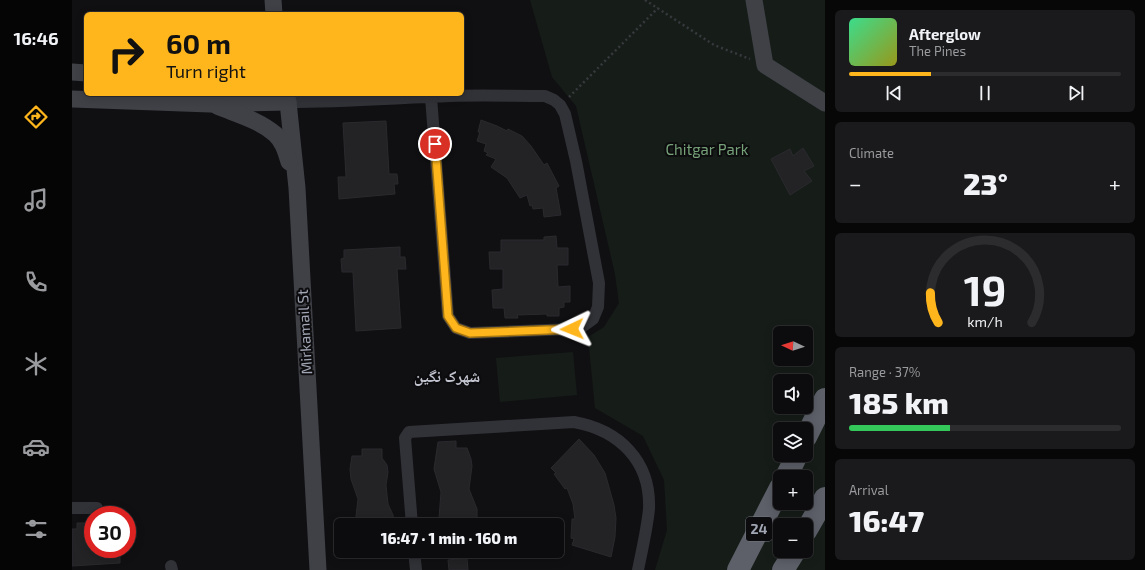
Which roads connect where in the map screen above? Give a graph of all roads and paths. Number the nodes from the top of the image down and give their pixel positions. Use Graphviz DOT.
graph roads {
  1 [pos="273,0"];
  2 [pos="645,0"];
  3 [pos="754,0"];
  4 [pos="658,8"];
  5 [pos="274,12"];
  6 [pos="765,65"];
  7 [pos="72,72"];
  8 [pos="84,73"];
  9 [pos="229,96"];
  10 [pos="431,97"];
  11 [pos="287,98"];
  12 [pos="72,99"];
  13 [pos="210,104"];
  14 [pos="825,104"];
  15 [pos="560,106"];
  16 [pos="297,188"];
  17 [pos="825,399"];
  18 [pos="813,423"];
  19 [pos="825,498"];
  20 [pos="773,502"];
  21 [pos="72,508"];
  22 [pos="84,508"];
  23 [pos="411,518"];
  24 [pos="813,519"];
  25 [pos="415,558"];
  26 [pos="318,570"];
  27 [pos="416,570"];
  28 [pos="638,570"];
  29 [pos="738,570"];
  1 -- 5 [label="street"];
  2 -- 4 [label="path"];
  3 -- 6 [label="street"];
  4 -- 6 [label="path"];
  4 -- 15 [label="path"];
  6 -- 14 [label="street"];
  7 -- 8 [label="street"];
  9 -- 13 [label="street"];
  10 -- 11 [label="street"];
  10 -- 15 [label="street"];
  10 -- 15 [label="street"];
  11 -- 13 [label="street"];
  11 -- 16 [label="street, Mirkamail St"];
  12 -- 13 [label="street"];
  13 -- 16 [label="street"];
  16 -- 26 [label="street, Mirkamail St"];
  17 -- 18 [label="highway"];
  19 -- 24 [label="highway"];
  20 -- 29 [label="highway, 24"];
  21 -- 22 [label="street"];
  23 -- 28 [label="street"];
  25 -- 27 [label="street"];
}
